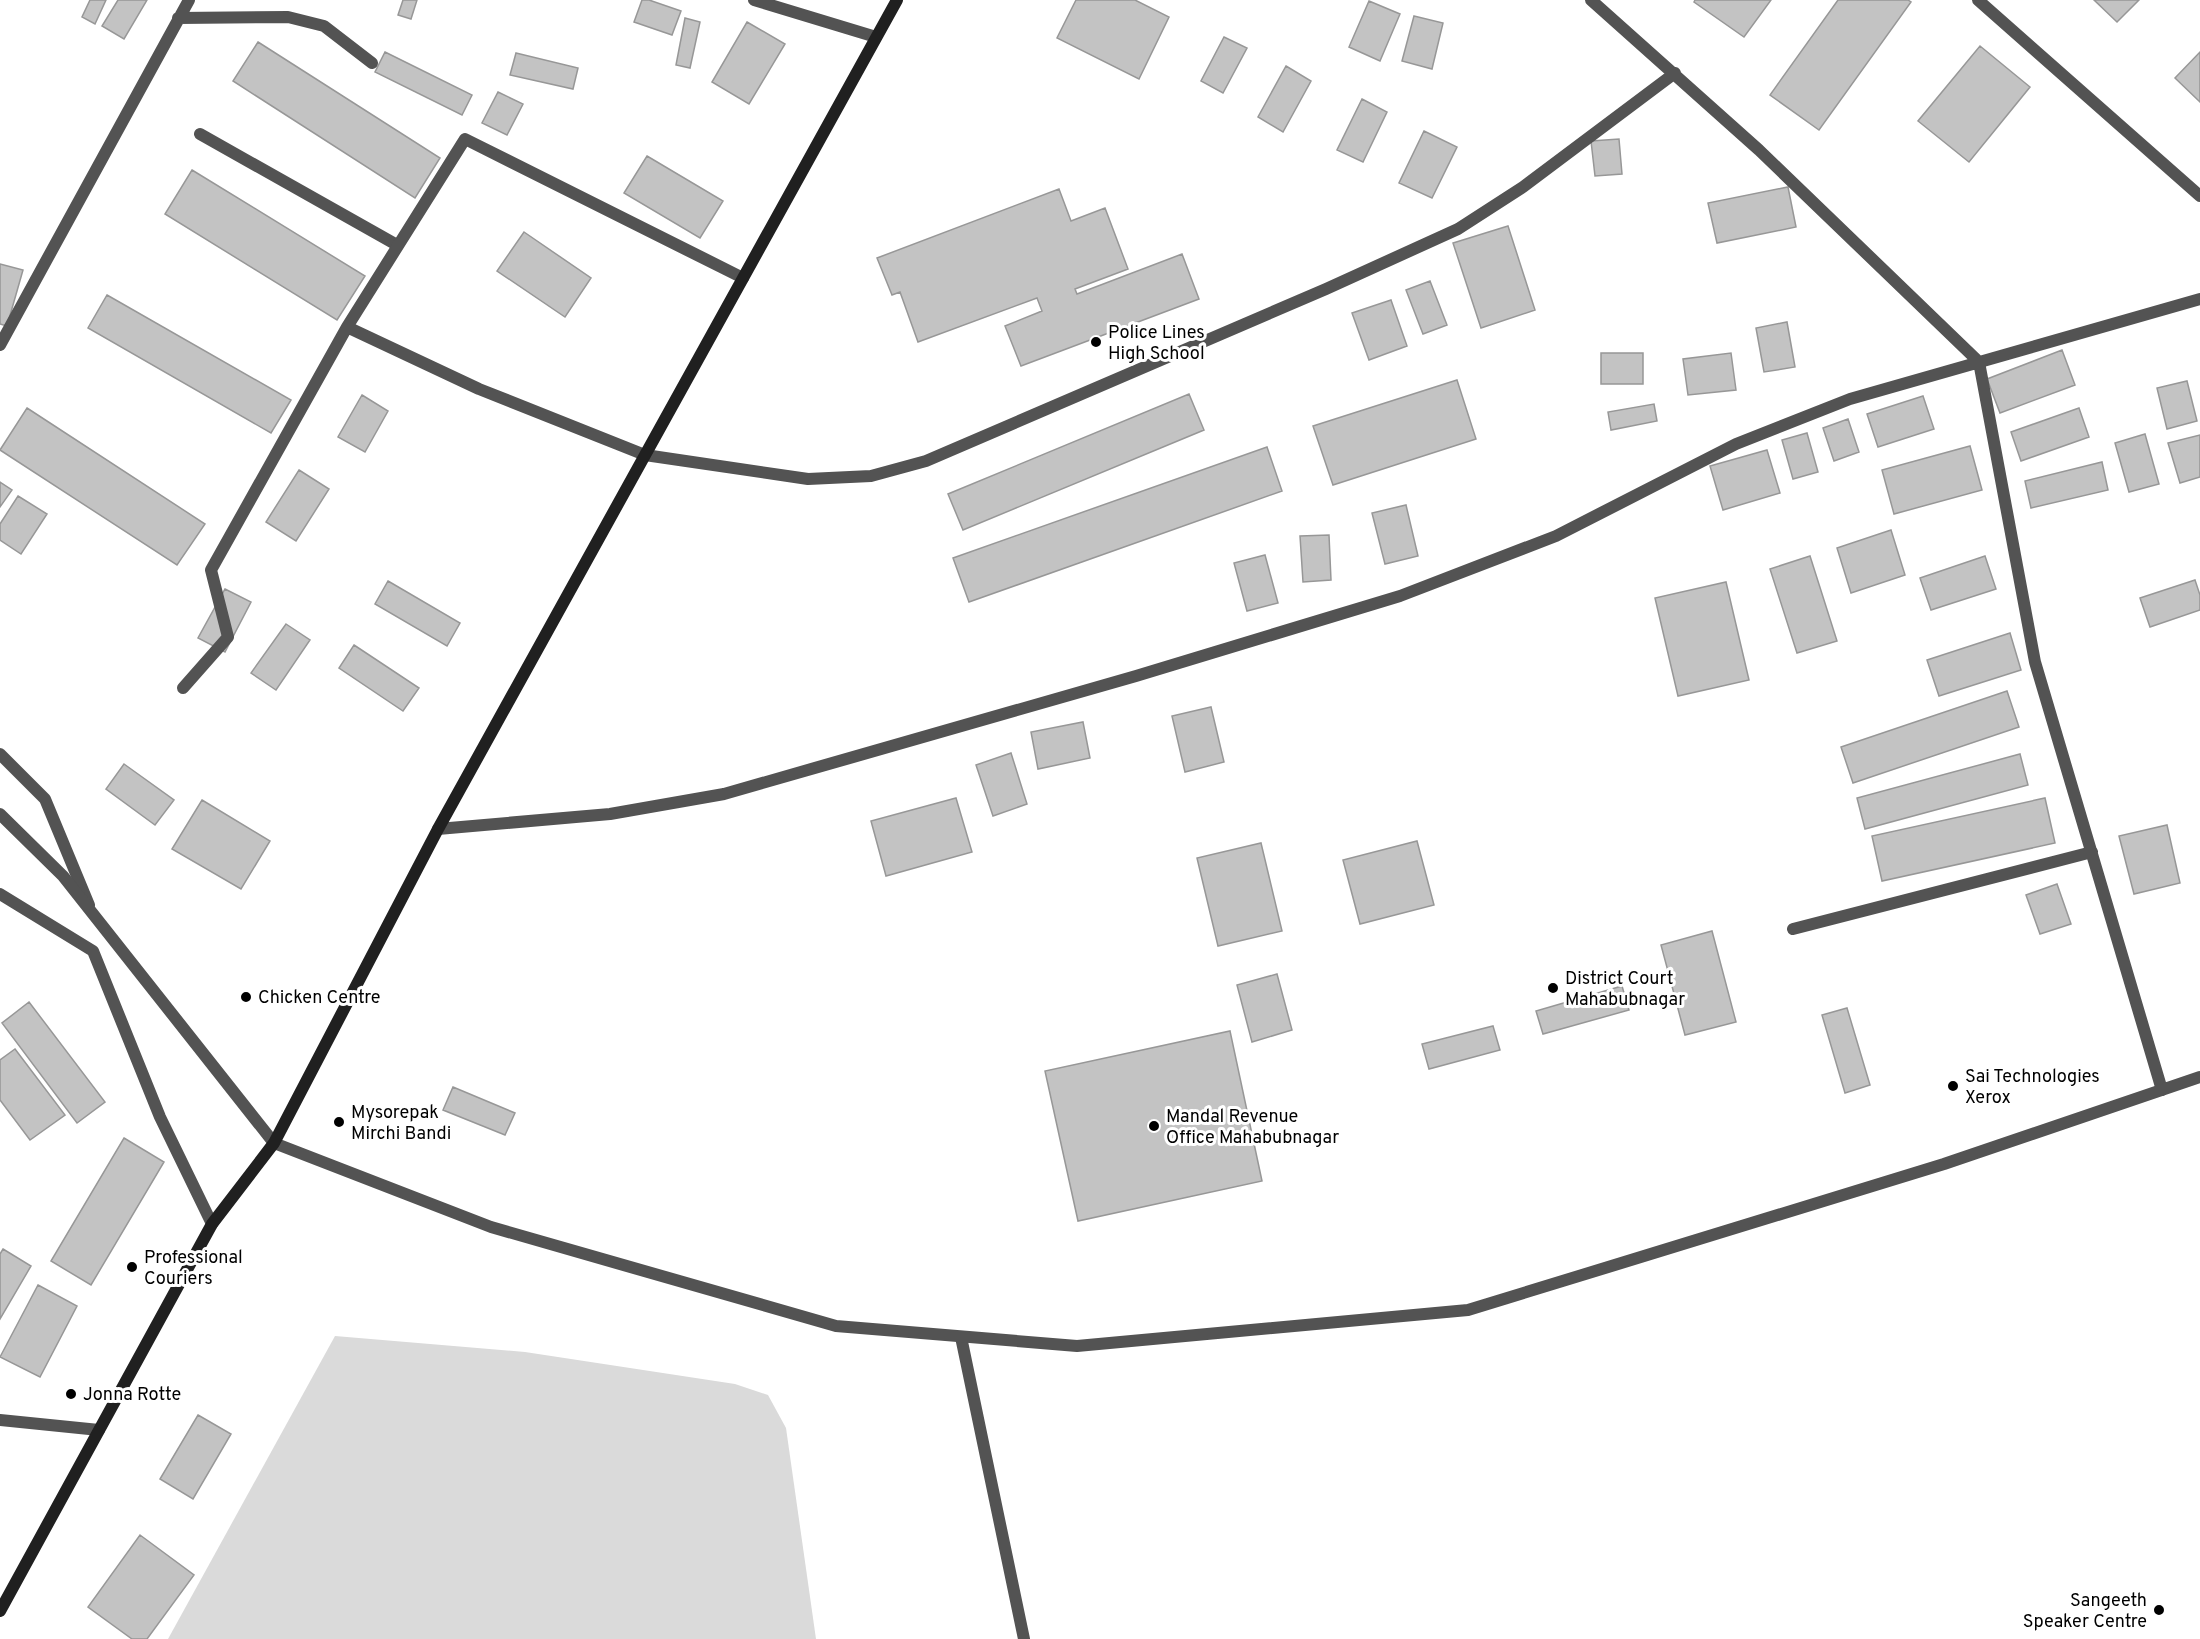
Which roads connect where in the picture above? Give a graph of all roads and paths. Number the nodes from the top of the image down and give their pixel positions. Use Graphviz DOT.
graph roads {
  1 [pos="189,0"];
  2 [pos="754,0"];
  3 [pos="897,0"];
  4 [pos="1591,0"];
  5 [pos="1978,0"];
  6 [pos="178,18"];
  7 [pos="876,37"];
  8 [pos="372,63"];
  9 [pos="1675,74"];
  10 [pos="200,134"];
  11 [pos="2200,196"];
  12 [pos="397,245"];
  13 [pos="743,278"];
  14 [pos="2200,299"];
  15 [pos="347,327"];
  16 [pos="0,345"];
  17 [pos="1979,362"];
  18 [pos="645,455"];
  19 [pos="183,688"];
  20 [pos="0,754"];
  21 [pos="0,814"];
  22 [pos="438,828"];
  23 [pos="2092,852"];
  24 [pos="0,894"];
  25 [pos="92,913"];
  26 [pos="1793,929"];
  27 [pos="2200,1077"];
  28 [pos="2162,1090"];
  29 [pos="274,1143"];
  30 [pos="212,1224"];
  31 [pos="961,1337"];
  32 [pos="0,1420"];
  33 [pos="99,1430"];
  34 [pos="0,1611"];
  35 [pos="1024,1639"];
  1 -- 6 [label="street"];
  2 -- 7 [label="street"];
  3 -- 7 [label="main road"];
  4 -- 9 [label="street"];
  5 -- 11 [label="street"];
  6 -- 8 [label="street"];
  6 -- 16 [label="street"];
  7 -- 13 [label="main road"];
  9 -- 17 [label="street"];
  9 -- 18 [label="street"];
  10 -- 12 [label="street"];
  12 -- 13 [label="street"];
  12 -- 15 [label="street"];
  13 -- 18 [label="main road"];
  14 -- 17 [label="street"];
  15 -- 18 [label="street"];
  15 -- 19 [label="street"];
  17 -- 22 [label="street"];
  17 -- 23 [label="street"];
  18 -- 22 [label="main road"];
  20 -- 25 [label="street"];
  21 -- 25 [label="street"];
  22 -- 29 [label="main road"];
  23 -- 26 [label="street"];
  23 -- 28 [label="street"];
  24 -- 30 [label="street"];
  25 -- 29 [label="street"];
  27 -- 28 [label="street"];
  28 -- 31 [label="street"];
  29 -- 30 [label="main road"];
  29 -- 31 [label="street"];
  30 -- 33 [label="main road"];
  31 -- 35 [label="street"];
  32 -- 33 [label="street"];
  33 -- 34 [label="main road"];
}
